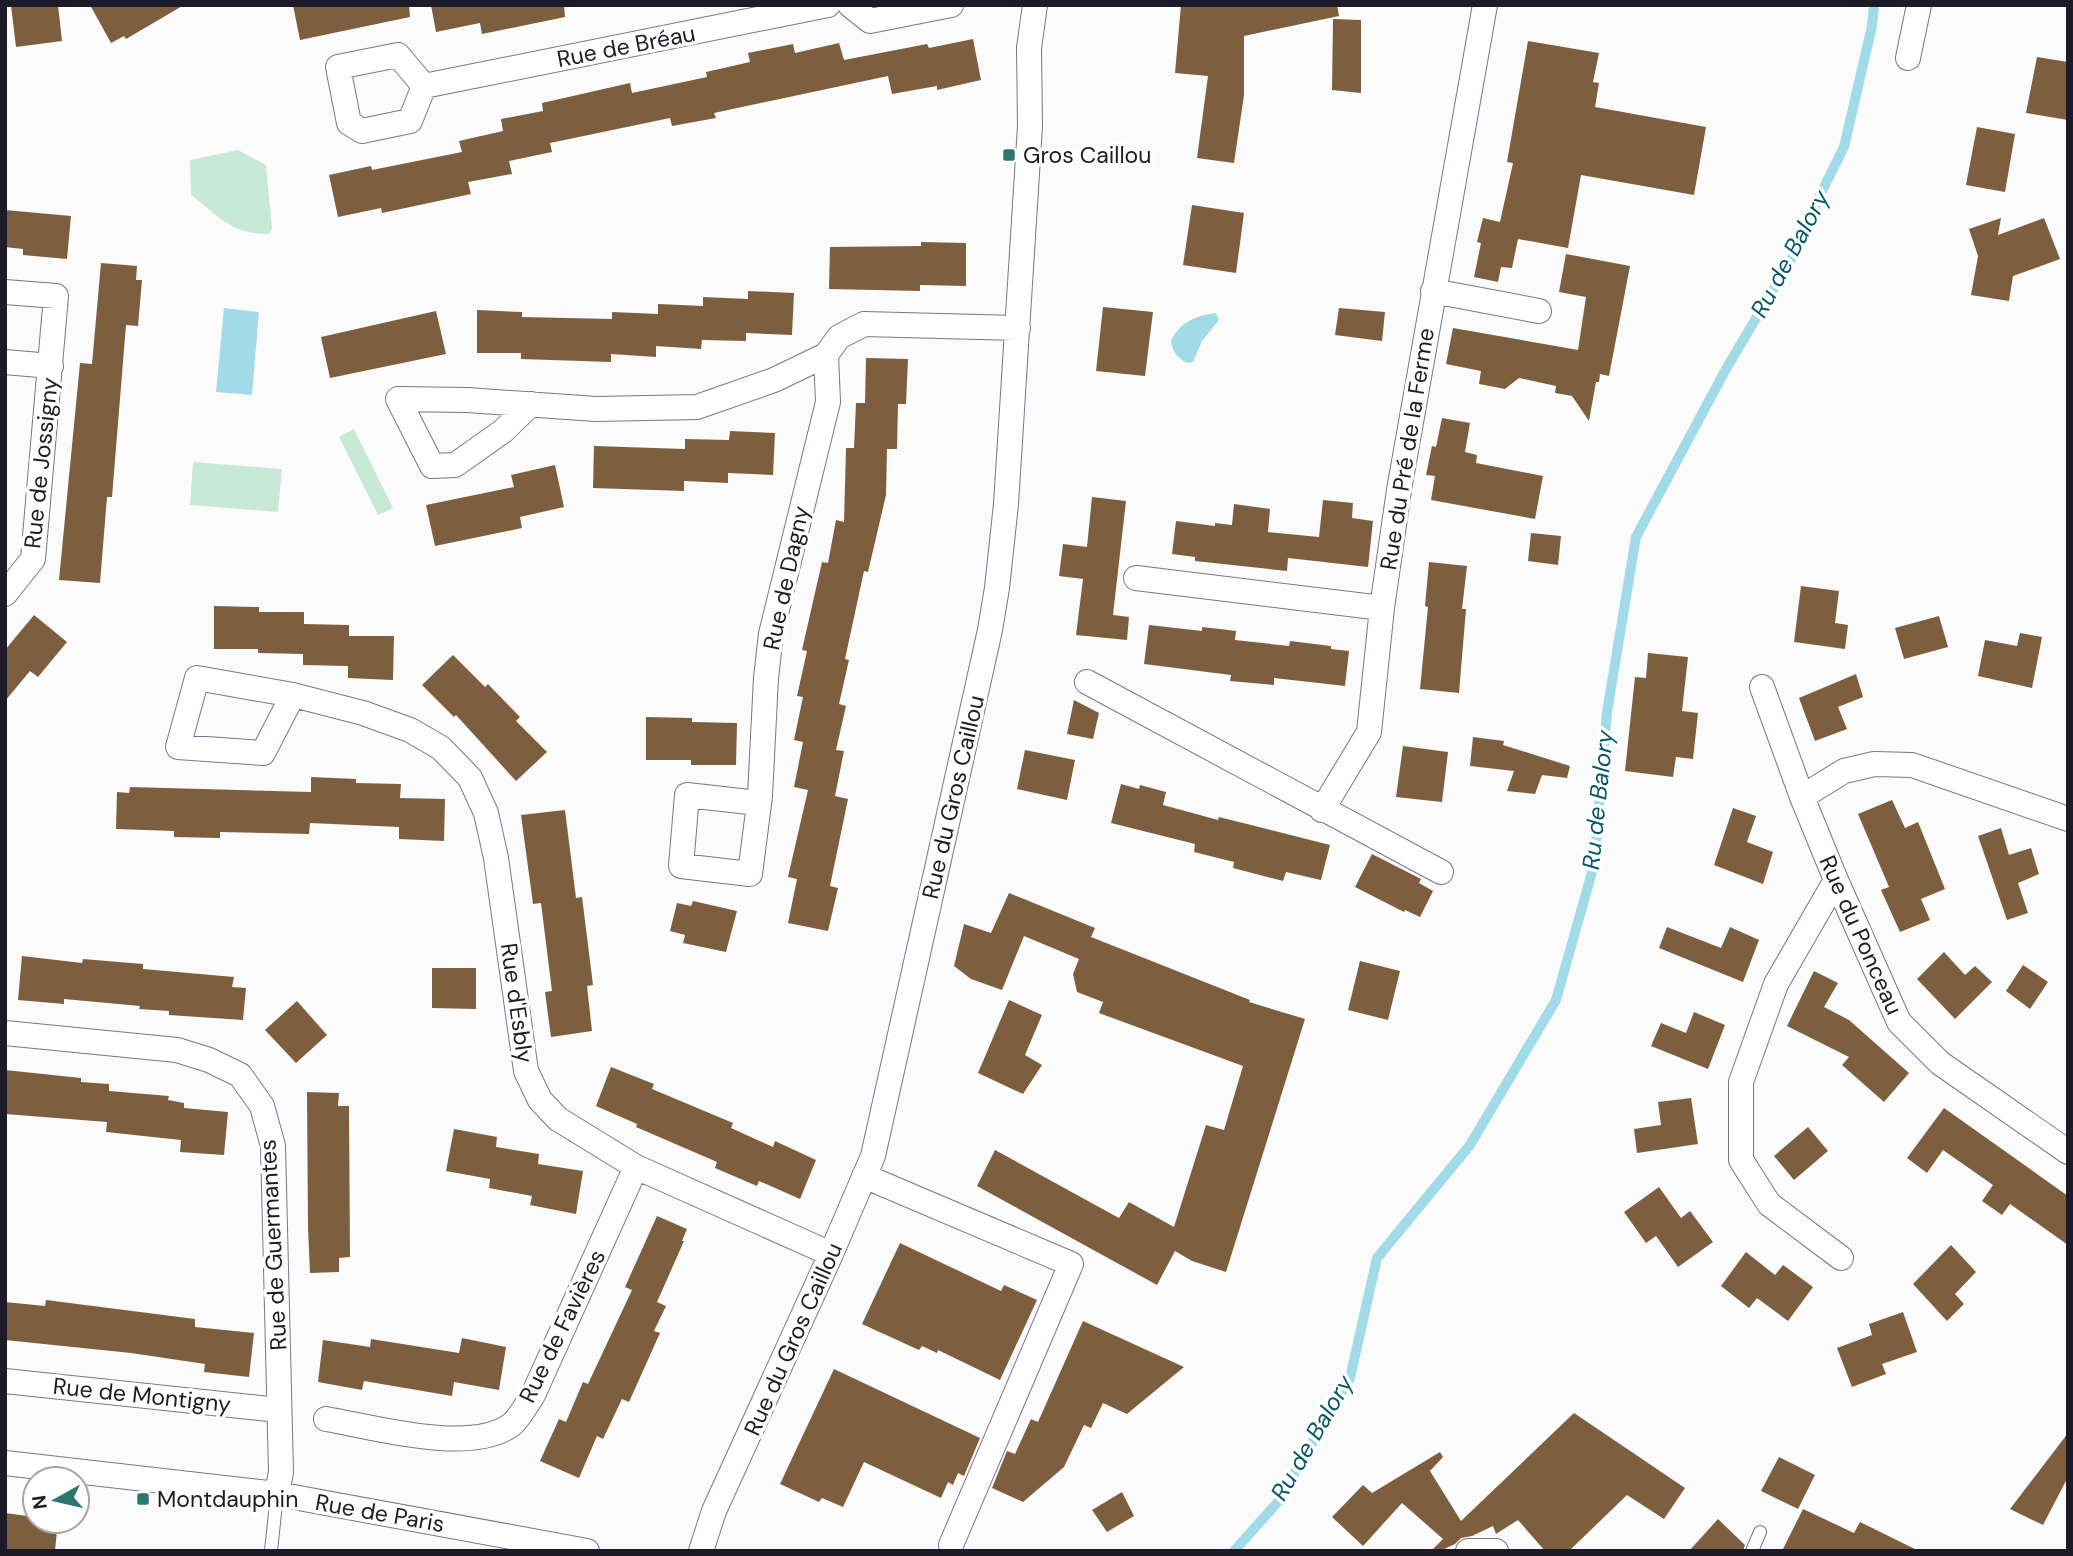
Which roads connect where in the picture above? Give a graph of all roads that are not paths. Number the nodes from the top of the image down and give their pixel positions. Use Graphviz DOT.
graph roads {
  1 [pos="828,5"];
  2 [pos="850,5"];
  3 [pos="951,5"];
  4 [pos="1035,5"];
  5 [pos="1485,5"];
  6 [pos="1919,5"];
  7 [pos="1908,58"];
  8 [pos="424,86"];
  9 [pos="1433,291"];
  10 [pos="5,292"];
  11 [pos="1539,312"];
  12 [pos="1018,328"];
  13 [pos="826,355"];
  14 [pos="5,362"];
  15 [pos="51,366"];
  16 [pos="531,404"];
  17 [pos="1136,578"];
  18 [pos="5,594"];
  19 [pos="1382,608"];
  20 [pos="1087,682"];
  21 [pos="1762,687"];
  22 [pos="293,695"];
  23 [pos="1802,797"];
  24 [pos="758,803"];
  25 [pos="1322,810"];
  26 [pos="2068,819"];
  27 [pos="1441,872"];
  28 [pos="1836,880"];
  29 [pos="5,1033"];
  30 [pos="2068,1152"];
  31 [pos="636,1167"];
  32 [pos="864,1176"];
  33 [pos="831,1254"];
  34 [pos="1841,1258"];
  35 [pos="5,1381"];
  36 [pos="279,1410"];
  37 [pos="326,1419"];
  38 [pos="5,1463"];
  39 [pos="277,1494"];
  40 [pos="1760,1532"];
  41 [pos="951,1545"];
  42 [pos="271,1551"];
  43 [pos="587,1551"];
  44 [pos="701,1551"];
  45 [pos="1468,1551"];
  46 [pos="1496,1551"];
  47 [pos="1752,1551"];
  1 -- 8 [label="street, Rue de Bréau"];
  2 -- 3 [label="street"];
  4 -- 12 [label="street, Rue du Gros Caillou"];
  5 -- 9 [label="street, Rue du Pré de la Ferme"];
  6 -- 7 [label="street"];
  9 -- 11 [label="street"];
  9 -- 19 [label="street, Rue du Pré de la Ferme"];
  10 -- 15 [label="street, Rue de Jossigny"];
  12 -- 13 [label="street"];
  12 -- 32 [label="street, Rue du Gros Caillou"];
  13 -- 16 [label="street"];
  13 -- 24 [label="street, Rue de Dagny"];
  14 -- 15 [label="street, Rue de Jossigny"];
  15 -- 18 [label="street, Rue de Jossigny"];
  16 -- 16 [label="street"];
  17 -- 19 [label="street"];
  19 -- 25 [label="street, Rue du Pré de la Ferme"];
  20 -- 25 [label="street"];
  21 -- 23 [label="street, Rue du Ponceau"];
  22 -- 22 [label="street, Rue d'Esbly"];
  22 -- 31 [label="street, Rue d'Esbly"];
  23 -- 26 [label="street"];
  23 -- 28 [label="street, Rue du Ponceau"];
  25 -- 27 [label="street"];
  28 -- 30 [label="street, Rue du Ponceau"];
  28 -- 34 [label="street"];
  29 -- 36 [label="street, Rue de Guermantes"];
  31 -- 33 [label="street, Rue d'Esbly"];
  31 -- 37 [label="street, Rue de Favières"];
  32 -- 33 [label="street, Rue du Gros Caillou"];
  32 -- 41 [label="street"];
  33 -- 44 [label="street, Rue du Gros Caillou"];
  35 -- 36 [label="street, Rue de Montigny"];
  36 -- 39 [label="street, Rue de Guermantes"];
  38 -- 39 [label="street, Rue de Paris"];
  39 -- 42 [label="lane"];
  39 -- 43 [label="street, Rue de Paris"];
  40 -- 47 [label="lane"];
  45 -- 46 [label="street"];
}
